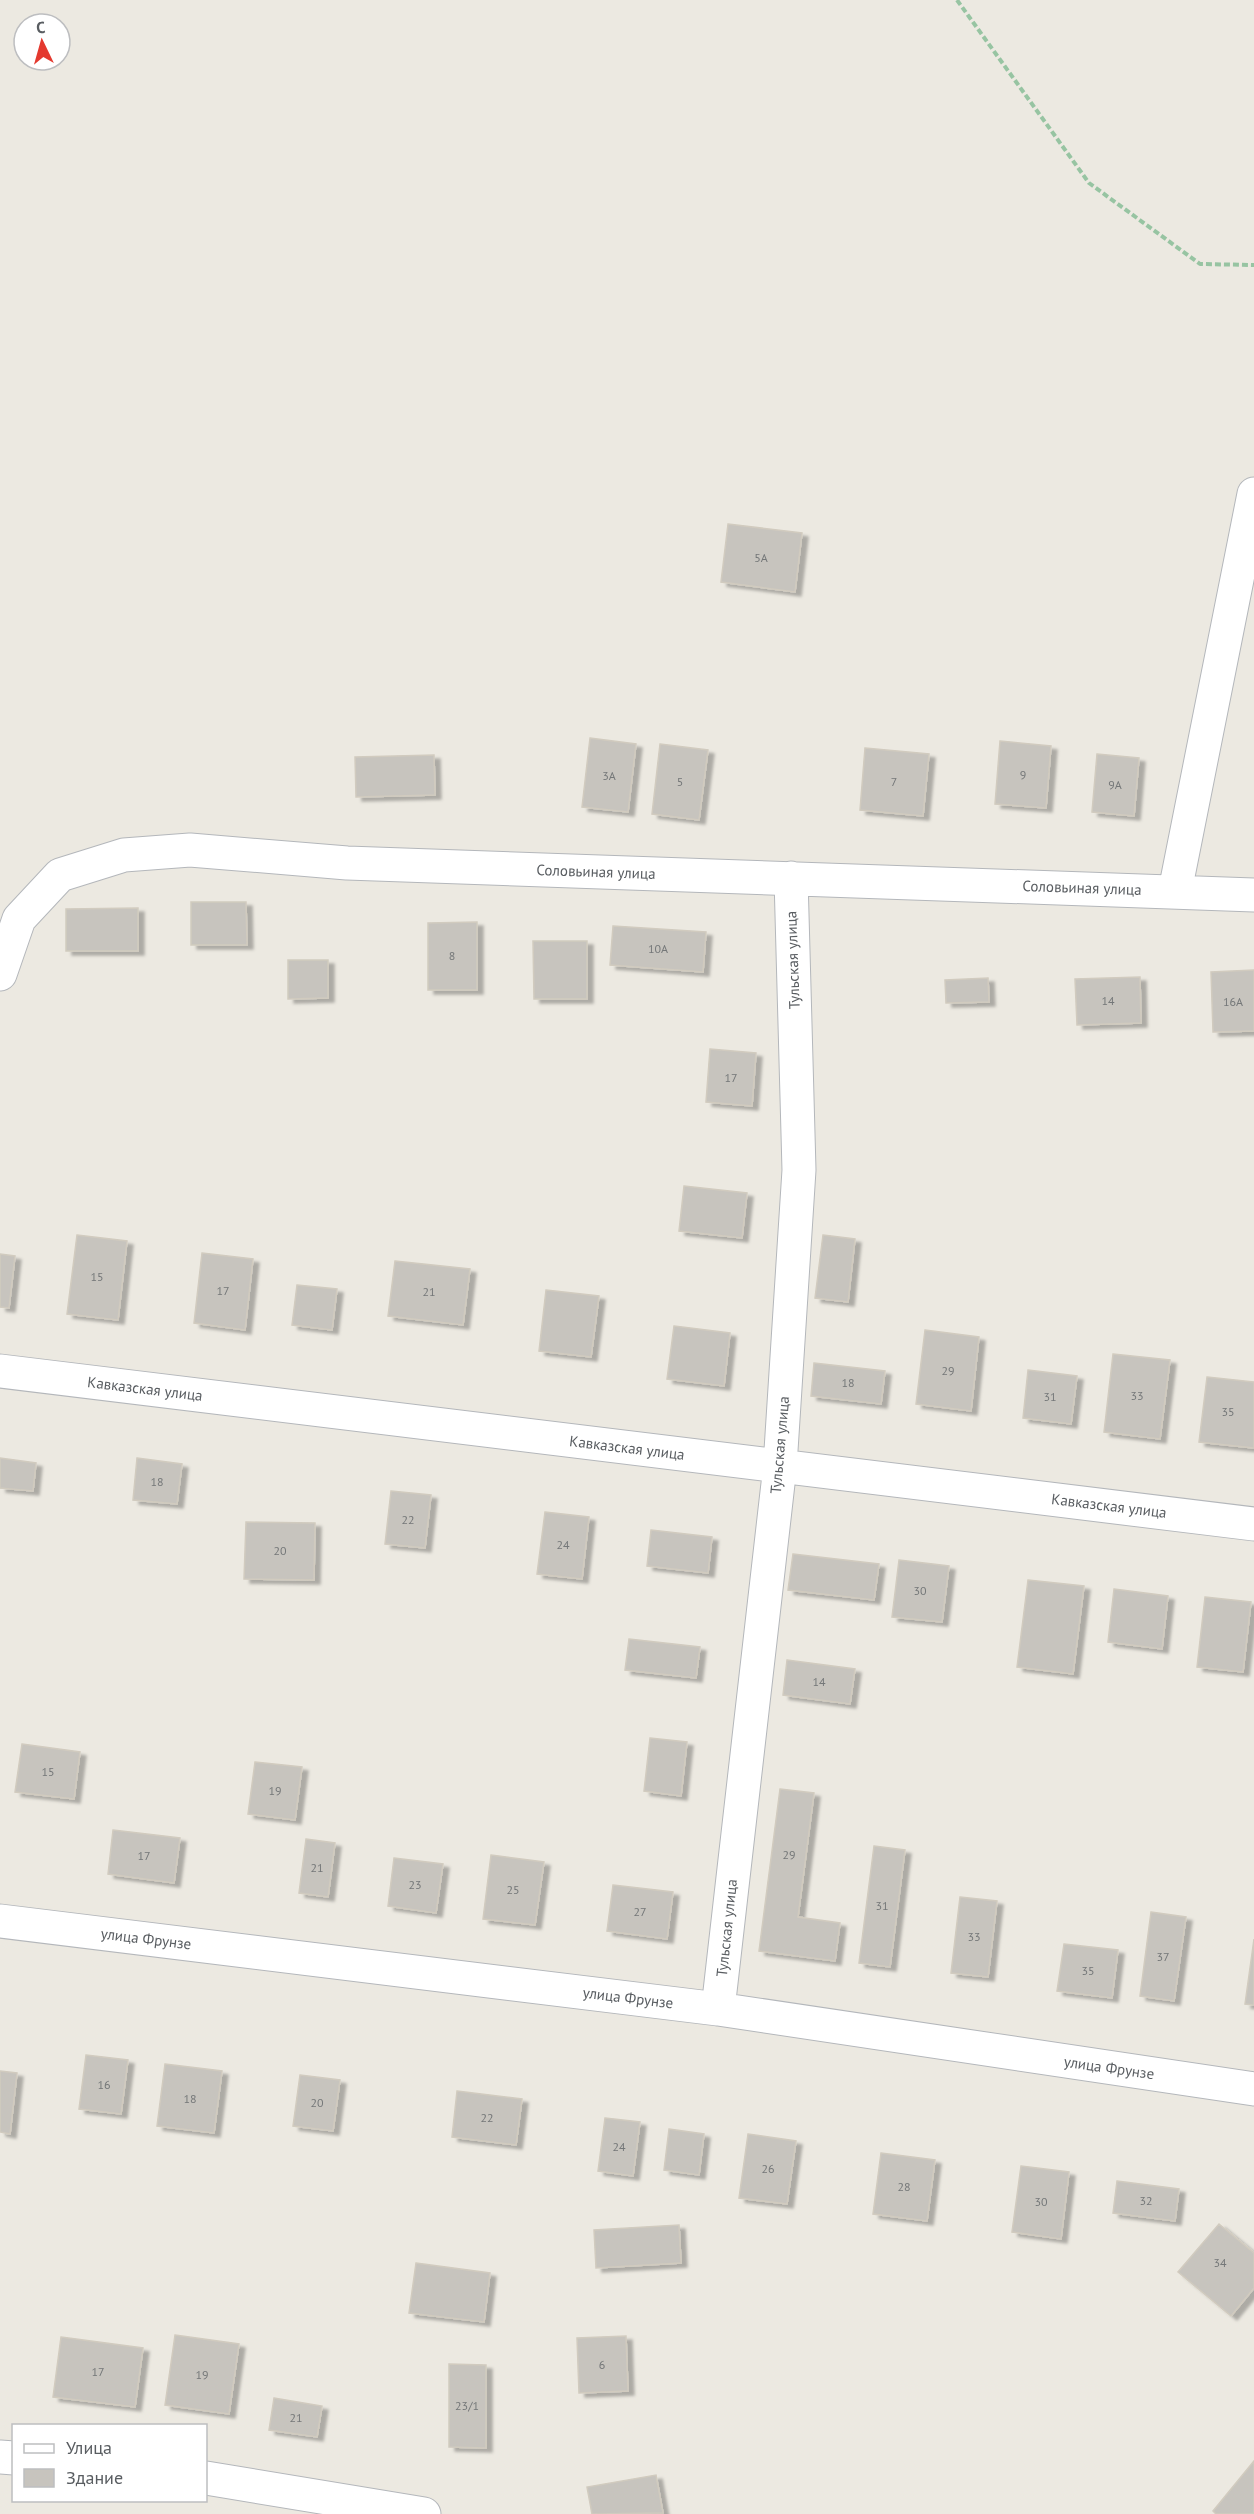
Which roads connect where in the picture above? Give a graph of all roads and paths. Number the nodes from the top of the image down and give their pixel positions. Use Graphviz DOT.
graph roads {
  1 [pos="957,0"];
  2 [pos="1254,265"];
  3 [pos="1254,494"];
  4 [pos="791,878"];
  5 [pos="1175,891"];
  6 [pos="1254,895"];
  7 [pos="0,974"];
  8 [pos="0,1371"];
  9 [pos="780,1466"];
  10 [pos="1254,1524"];
  11 [pos="0,1921"];
  12 [pos="718,2009"];
  13 [pos="1254,2089"];
  14 [pos="207,2478"];
  15 [pos="423,2514"];
  1 -- 2 [label="path"];
  3 -- 5 [label="street"];
  4 -- 5 [label="street, Соловьиная улица"];
  4 -- 7 [label="street, Соловьиная улица"];
  4 -- 9 [label="street, Тульская улица"];
  5 -- 6 [label="street, Соловьиная улица"];
  8 -- 9 [label="street, Кавказская улица"];
  9 -- 10 [label="street, Кавказская улица"];
  9 -- 12 [label="street, Тульская улица"];
  11 -- 12 [label="street, улица Фрунзе"];
  12 -- 13 [label="street, улица Фрунзе"];
  14 -- 15 [label="street"];
}
